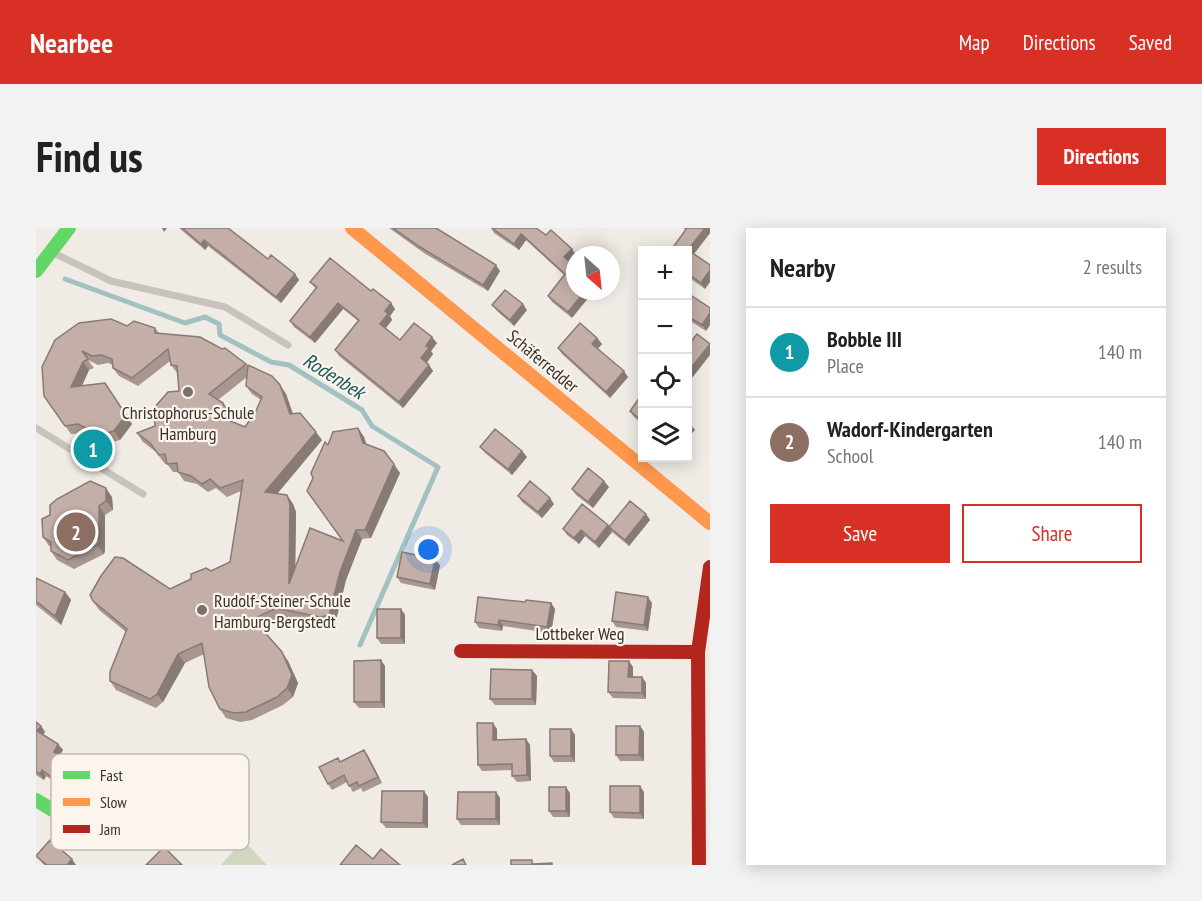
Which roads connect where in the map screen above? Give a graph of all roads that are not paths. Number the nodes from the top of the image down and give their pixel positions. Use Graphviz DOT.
graph roads {
  1 [pos="69,228"];
  2 [pos="352,228"];
  3 [pos="52,251"];
  4 [pos="36,271"];
  5 [pos="288,345"];
  6 [pos="36,428"];
  7 [pos="143,494"];
  8 [pos="710,523"];
  9 [pos="710,567"];
  10 [pos="461,651"];
  11 [pos="698,652"];
  12 [pos="36,800"];
  13 [pos="51,809"];
  14 [pos="699,865"];
  1 -- 3 [label="street"];
  2 -- 8 [label="street, Schäferredder"];
  3 -- 4 [label="street"];
  3 -- 5 [label="lane"];
  6 -- 7 [label="lane"];
  9 -- 11 [label="street"];
  10 -- 11 [label="street, Lottbeker Weg"];
  11 -- 14 [label="street"];
  12 -- 13 [label="street"];
}
